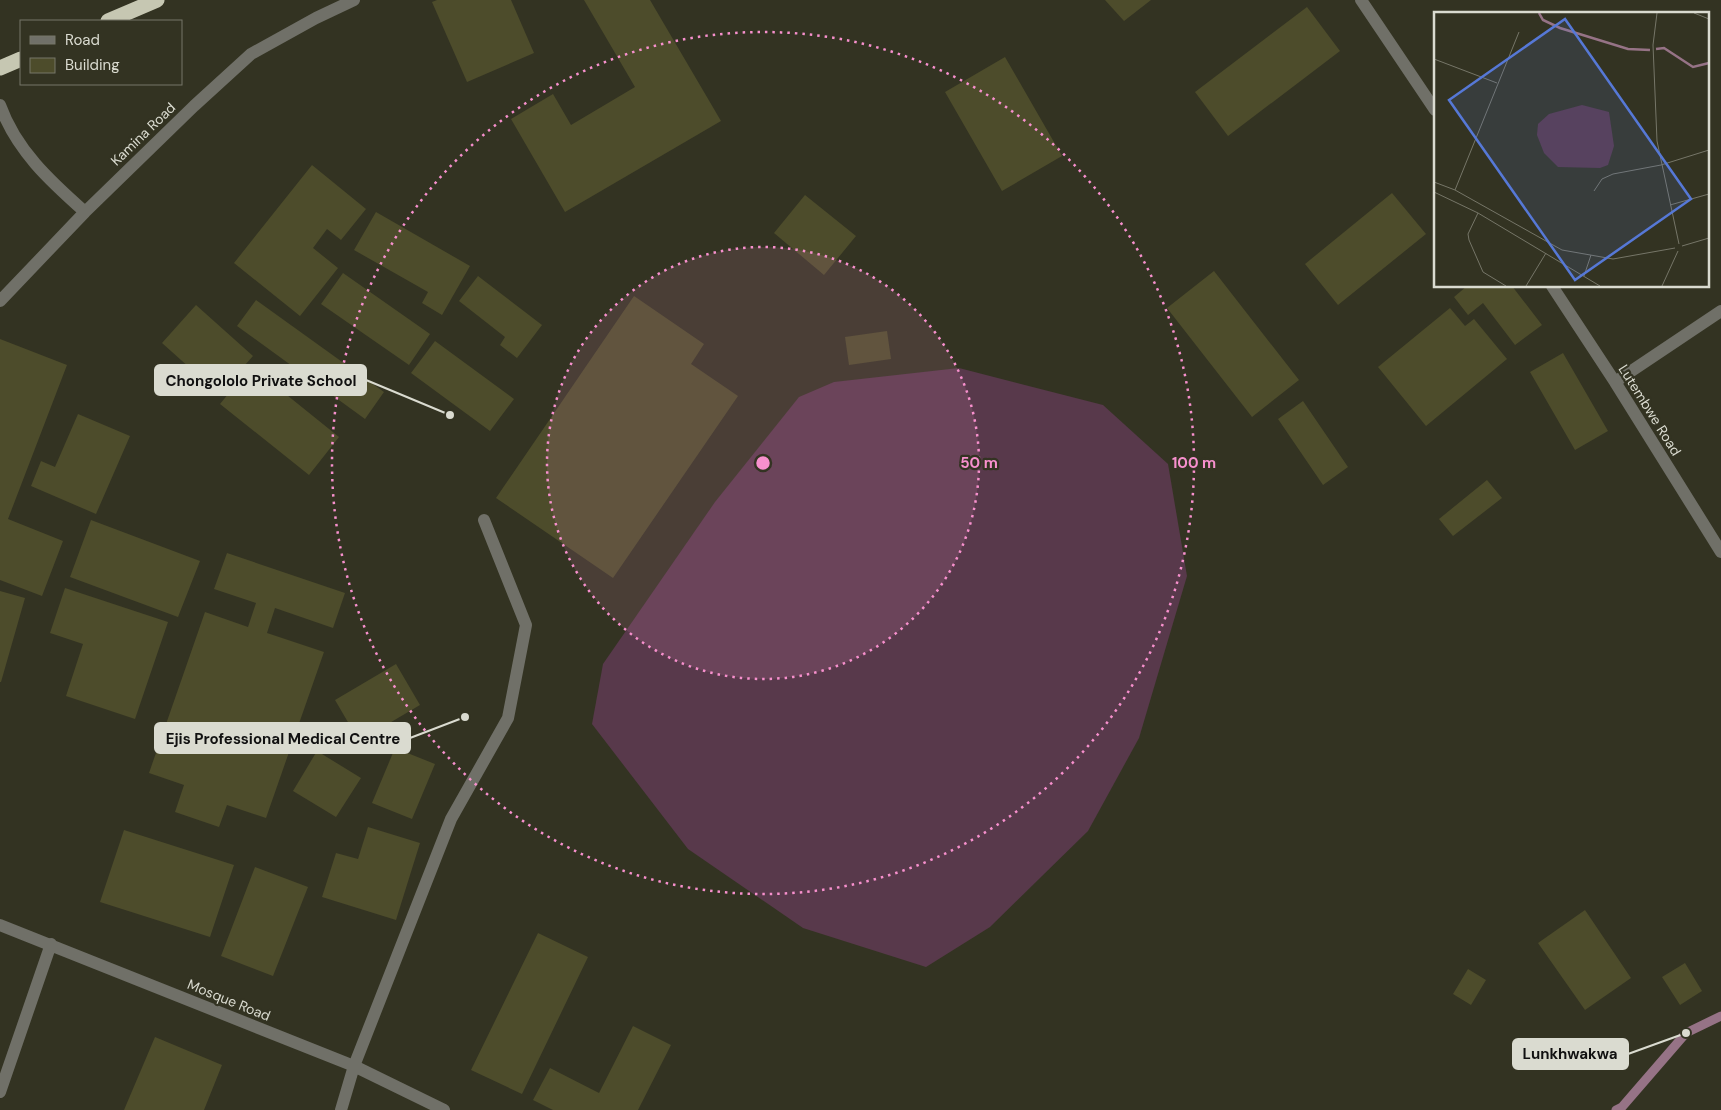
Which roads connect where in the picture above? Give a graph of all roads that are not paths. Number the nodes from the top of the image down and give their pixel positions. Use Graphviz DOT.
graph roads {
  1 [pos="157,0"];
  2 [pos="354,0"];
  3 [pos="1361,0"];
  4 [pos="110,20"];
  5 [pos="20,59"];
  6 [pos="0,68"];
  7 [pos="0,105"];
  8 [pos="1434,109"];
  9 [pos="85,212"];
  10 [pos="1553,288"];
  11 [pos="0,301"];
  12 [pos="1721,311"];
  13 [pos="1616,382"];
  14 [pos="484,520"];
  15 [pos="1721,552"];
  16 [pos="0,926"];
  17 [pos="50,944"];
  18 [pos="354,1066"];
  19 [pos="0,1092"];
  20 [pos="341,1110"];
  21 [pos="444,1110"];
  1 -- 4 [label="highway"];
  2 -- 9 [label="street, Kamina Road"];
  3 -- 8 [label="street"];
  5 -- 6 [label="highway"];
  7 -- 9 [label="street"];
  9 -- 11 [label="street, Kamina Road"];
  10 -- 13 [label="street, Lutembwe Road"];
  12 -- 13 [label="street"];
  13 -- 15 [label="street, Lutembwe Road"];
  14 -- 18 [label="street"];
  16 -- 17 [label="street, Mosque Road"];
  17 -- 18 [label="street, Mosque Road"];
  17 -- 19 [label="street"];
  18 -- 20 [label="street"];
  18 -- 21 [label="street, Mosque Road"];
}
